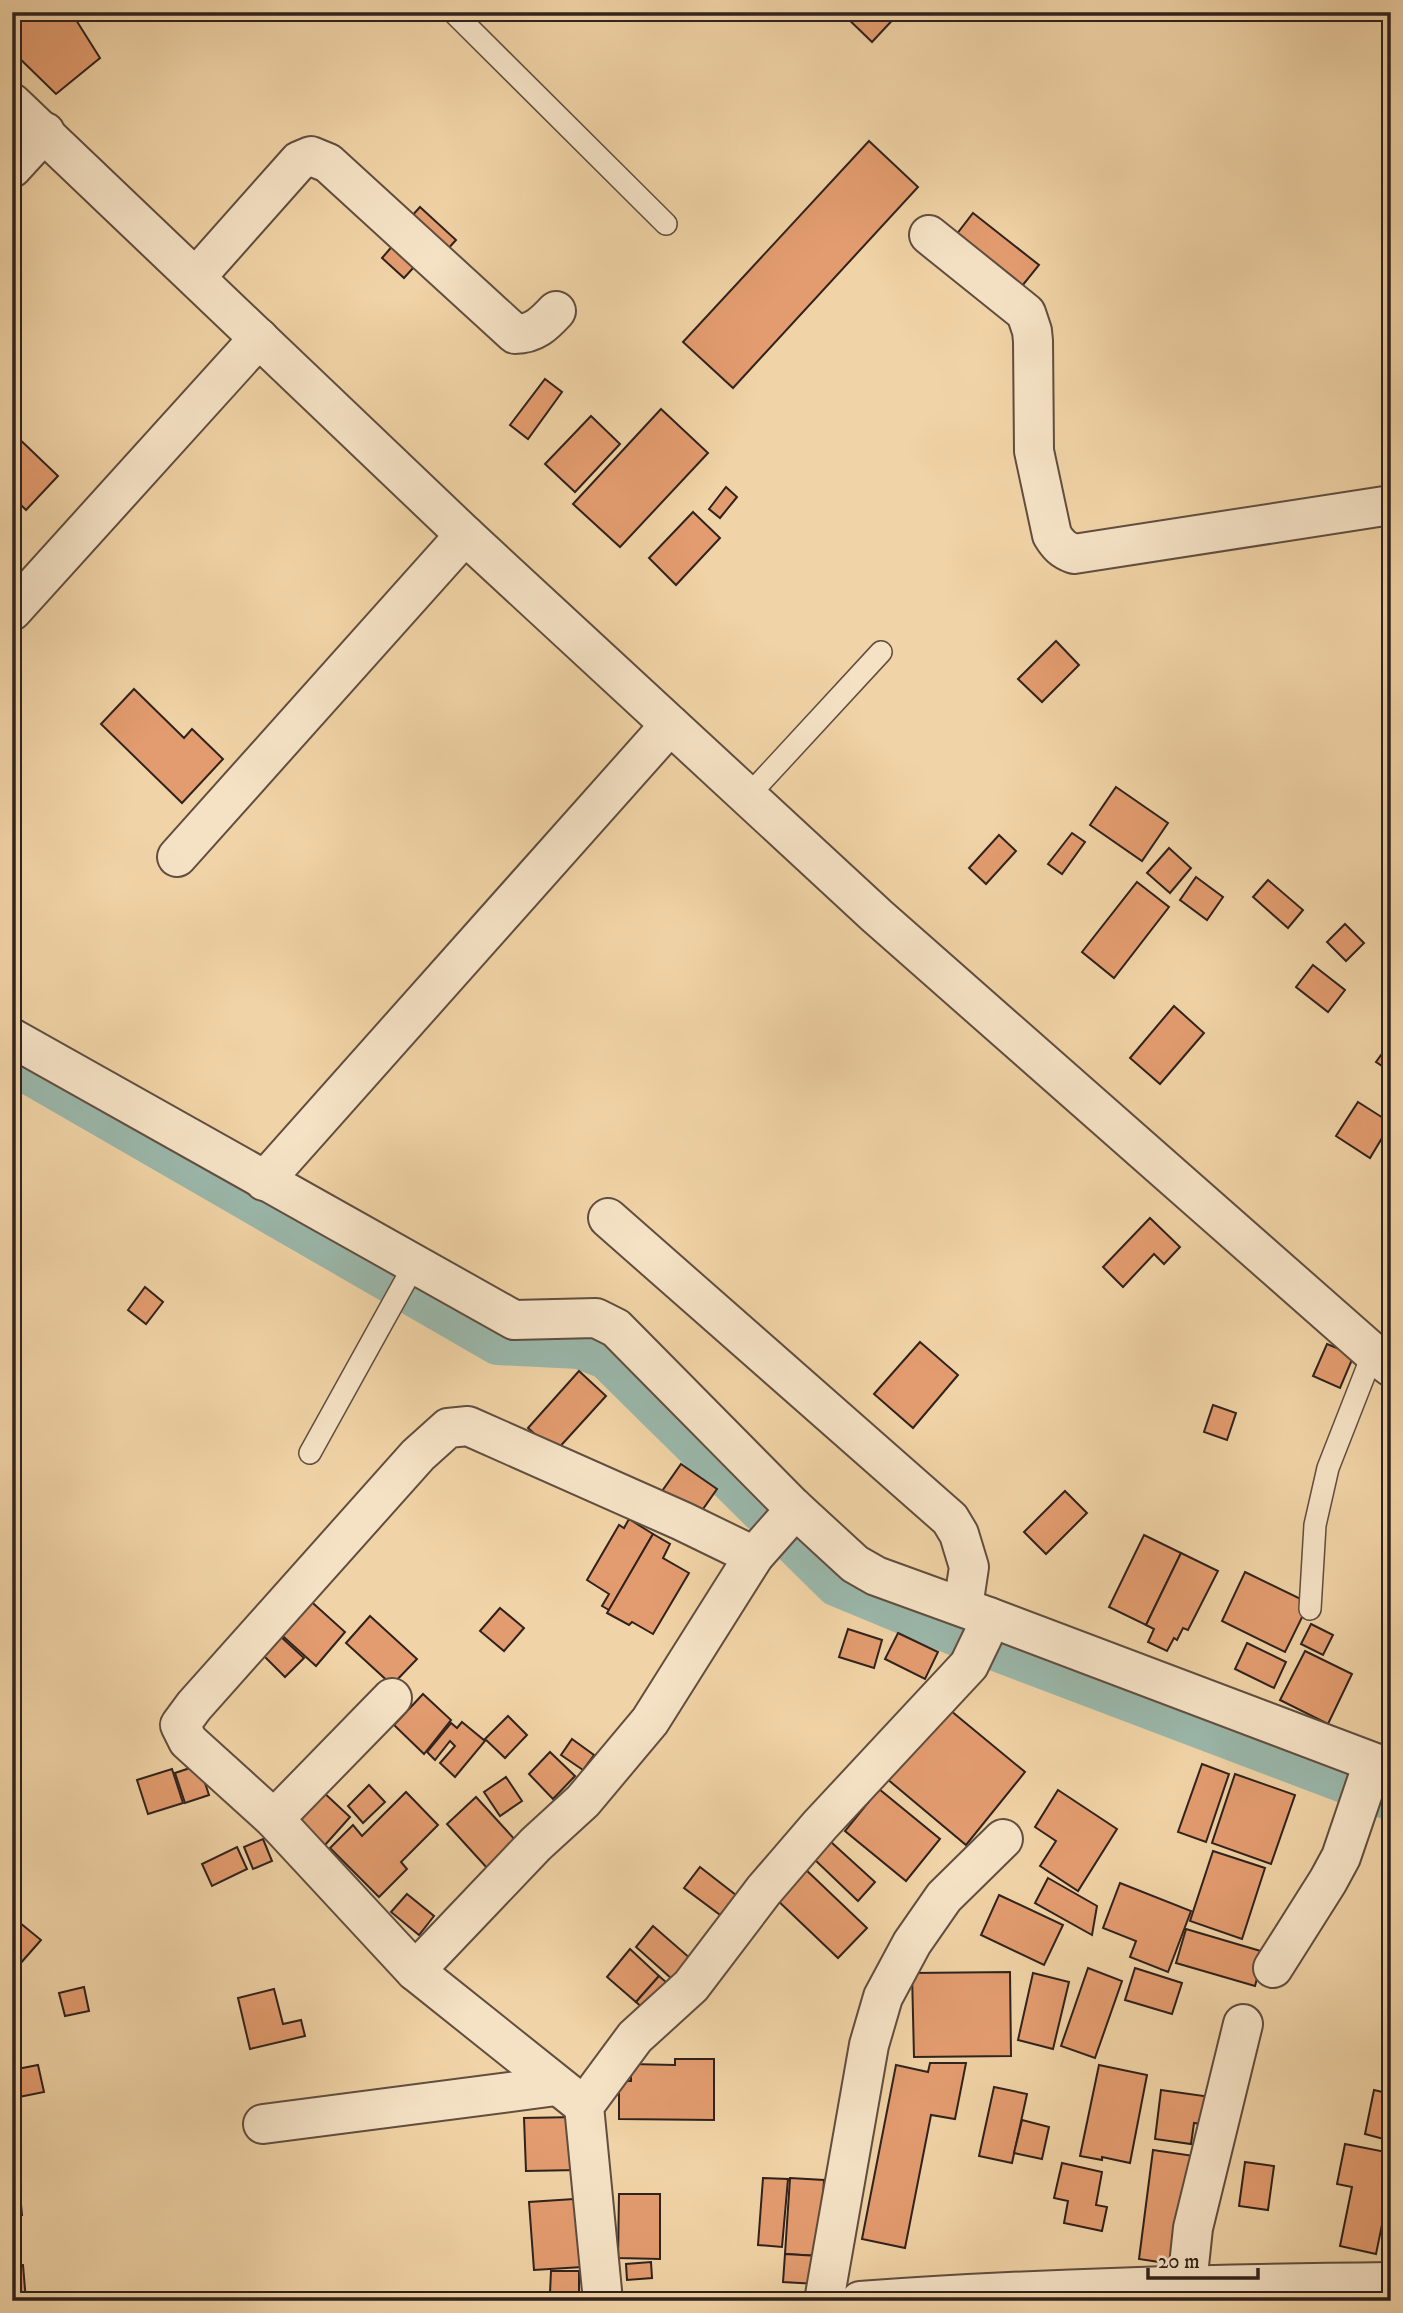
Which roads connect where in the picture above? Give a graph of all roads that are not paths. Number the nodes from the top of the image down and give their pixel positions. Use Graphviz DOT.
graph roads {
  1 [pos="453,12"];
  2 [pos="12,103"];
  3 [pos="45,132"];
  4 [pos="12,168"];
  5 [pos="666,224"];
  6 [pos="929,235"];
  7 [pos="196,277"];
  8 [pos="556,311"];
  9 [pos="259,338"];
  10 [pos="1391,505"];
  11 [pos="465,534"];
  12 [pos="12,611"];
  13 [pos="881,652"];
  14 [pos="670,725"];
  15 [pos="748,796"];
  16 [pos="177,857"];
  17 [pos="12,1038"];
  18 [pos="264,1181"];
  19 [pos="608,1218"];
  20 [pos="412,1271"];
  21 [pos="1382,1360"];
  22 [pos="310,1452"];
  23 [pos="774,1532"];
  24 [pos="1310,1609"];
  25 [pos="976,1631"];
  26 [pos="392,1698"];
  27 [pos="1373,1779"];
  28 [pos="274,1819"];
  29 [pos="1003,1839"];
  30 [pos="1273,1968"];
  31 [pos="415,1971"];
  32 [pos="1243,2024"];
  33 [pos="570,2096"];
  34 [pos="263,2124"];
  35 [pos="1391,2282"];
  36 [pos="1187,2284"];
  37 [pos="981,2296"];
  38 [pos="603,2301"];
  39 [pos="824,2301"];
  40 [pos="860,2301"];
  1 -- 5 [label="lane"];
  2 -- 3 [label="street"];
  3 -- 4 [label="street"];
  3 -- 7 [label="street"];
  6 -- 10 [label="street"];
  7 -- 8 [label="street"];
  7 -- 9 [label="street"];
  9 -- 11 [label="street"];
  9 -- 12 [label="street"];
  11 -- 14 [label="street"];
  11 -- 16 [label="street"];
  13 -- 15 [label="lane"];
  14 -- 15 [label="street"];
  14 -- 18 [label="street"];
  15 -- 21 [label="street"];
  17 -- 18 [label="street"];
  18 -- 20 [label="street"];
  19 -- 25 [label="street"];
  20 -- 22 [label="lane"];
  20 -- 23 [label="street"];
  21 -- 24 [label="lane"];
  23 -- 25 [label="street"];
  23 -- 28 [label="street"];
  23 -- 31 [label="street"];
  25 -- 27 [label="street"];
  25 -- 33 [label="street"];
  26 -- 28 [label="street"];
  27 -- 30 [label="street"];
  28 -- 31 [label="street"];
  29 -- 39 [label="street"];
  31 -- 33 [label="street"];
  32 -- 36 [label="street"];
  33 -- 34 [label="street"];
  33 -- 38 [label="street"];
  35 -- 36 [label="street"];
  36 -- 37 [label="street"];
  37 -- 40 [label="street"];
}
